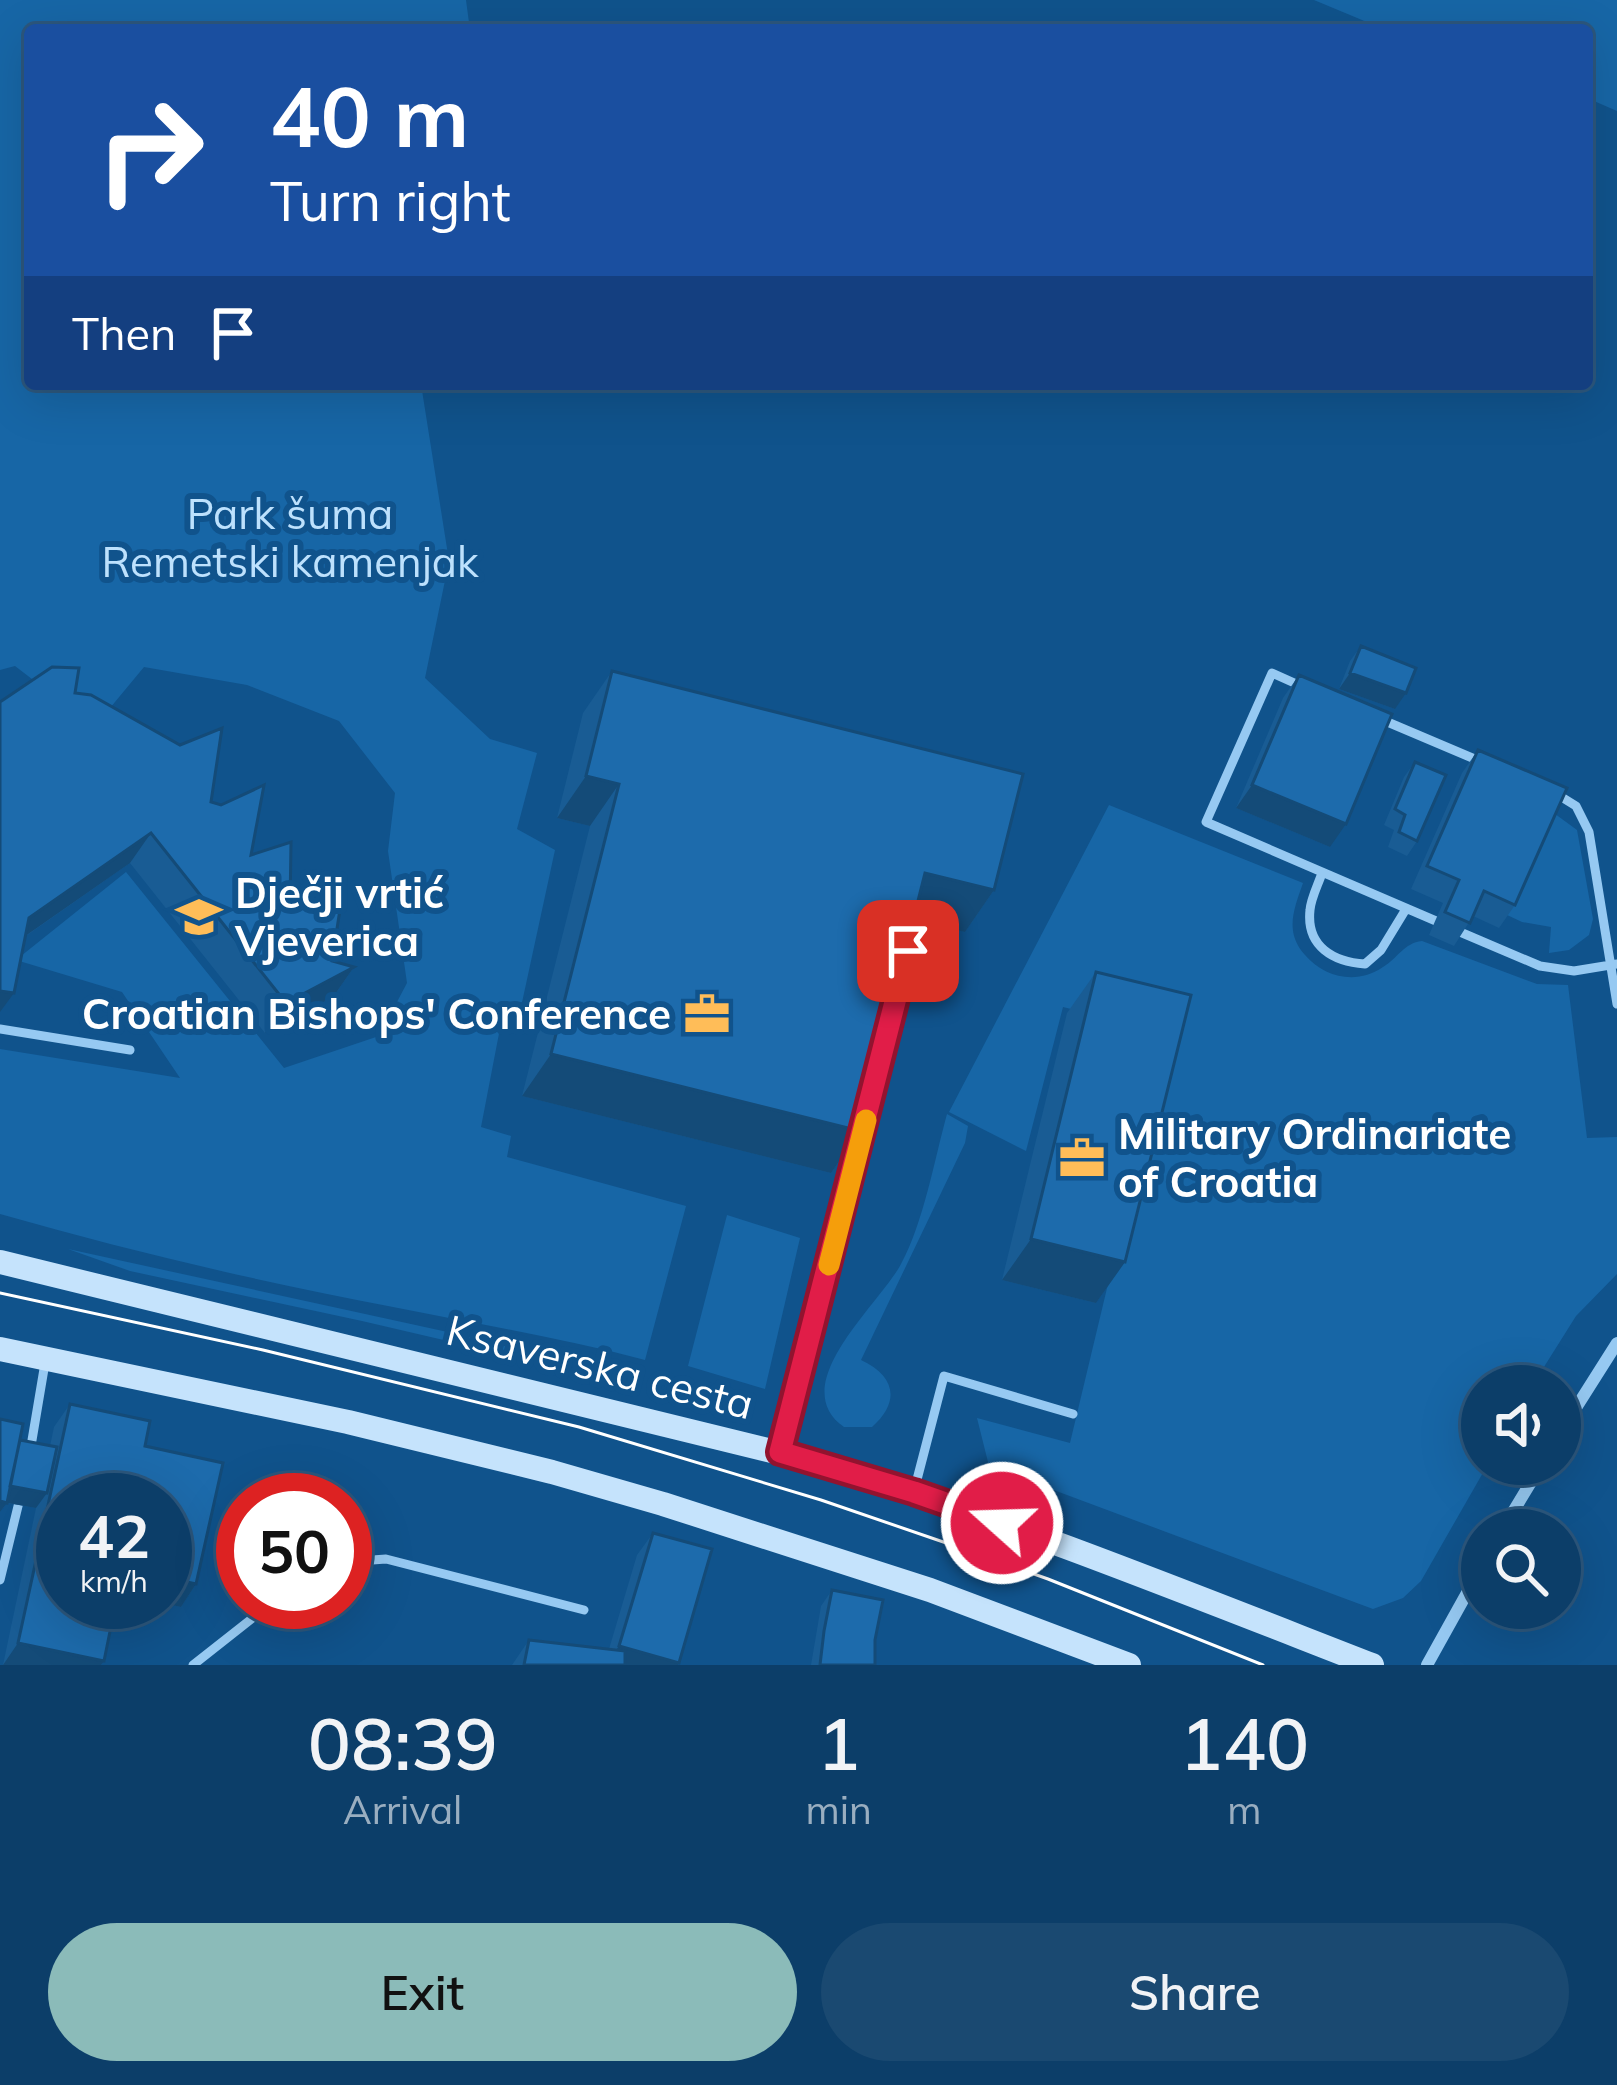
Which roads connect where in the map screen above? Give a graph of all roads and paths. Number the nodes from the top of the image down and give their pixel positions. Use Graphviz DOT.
graph roads {
  1 [pos="1316,692"];
  2 [pos="1359,710"];
  3 [pos="1490,765"];
  4 [pos="1534,784"];
  5 [pos="1322,873"];
  6 [pos="1406,909"];
  7 [pos="1436,921"];
  8 [pos="1460,932"];
  9 [pos="908,951"];
  10 [pos="1614,965"];
  11 [pos="1617,1004"];
  12 [pos="0,1029"];
  13 [pos="130,1050"];
  14 [pos="0,1262"];
  15 [pos="1617,1343"];
  16 [pos="0,1349"];
  17 [pos="46,1359"];
  18 [pos="1581,1400"];
  19 [pos="1072,1414"];
  20 [pos="780,1452"];
  21 [pos="29,1459"];
  22 [pos="23,1482"];
  23 [pos="914,1492"];
  24 [pos="372,1560"];
  25 [pos="0,1580"];
  26 [pos="1461,1604"];
  27 [pos="584,1610"];
  28 [pos="239,1629"];
  29 [pos="193,1665"];
  30 [pos="1129,1665"];
  31 [pos="1372,1665"];
  32 [pos="1427,1665"];
  1 -- 5 [label="lane"];
  2 -- 3 [label="lane"];
  4 -- 10 [label="lane"];
  5 -- 6 [label="lane"];
  5 -- 6 [label="lane"];
  6 -- 7 [label="lane"];
  8 -- 10 [label="lane"];
  9 -- 20 [label="lane"];
  10 -- 11 [label="lane"];
  12 -- 13 [label="lane"];
  14 -- 20 [label="main road, Ksaverska cesta"];
  15 -- 18 [label="street"];
  16 -- 17 [label="main road"];
  17 -- 21 [label="lane"];
  17 -- 30 [label="main road"];
  19 -- 23 [label="lane"];
  20 -- 23 [label="main road, Ksaverska cesta"];
  22 -- 25 [label="lane"];
  23 -- 31 [label="main road, Ksaverska cesta"];
  24 -- 27 [label="lane"];
  26 -- 32 [label="street"];
  28 -- 29 [label="lane"];
}
